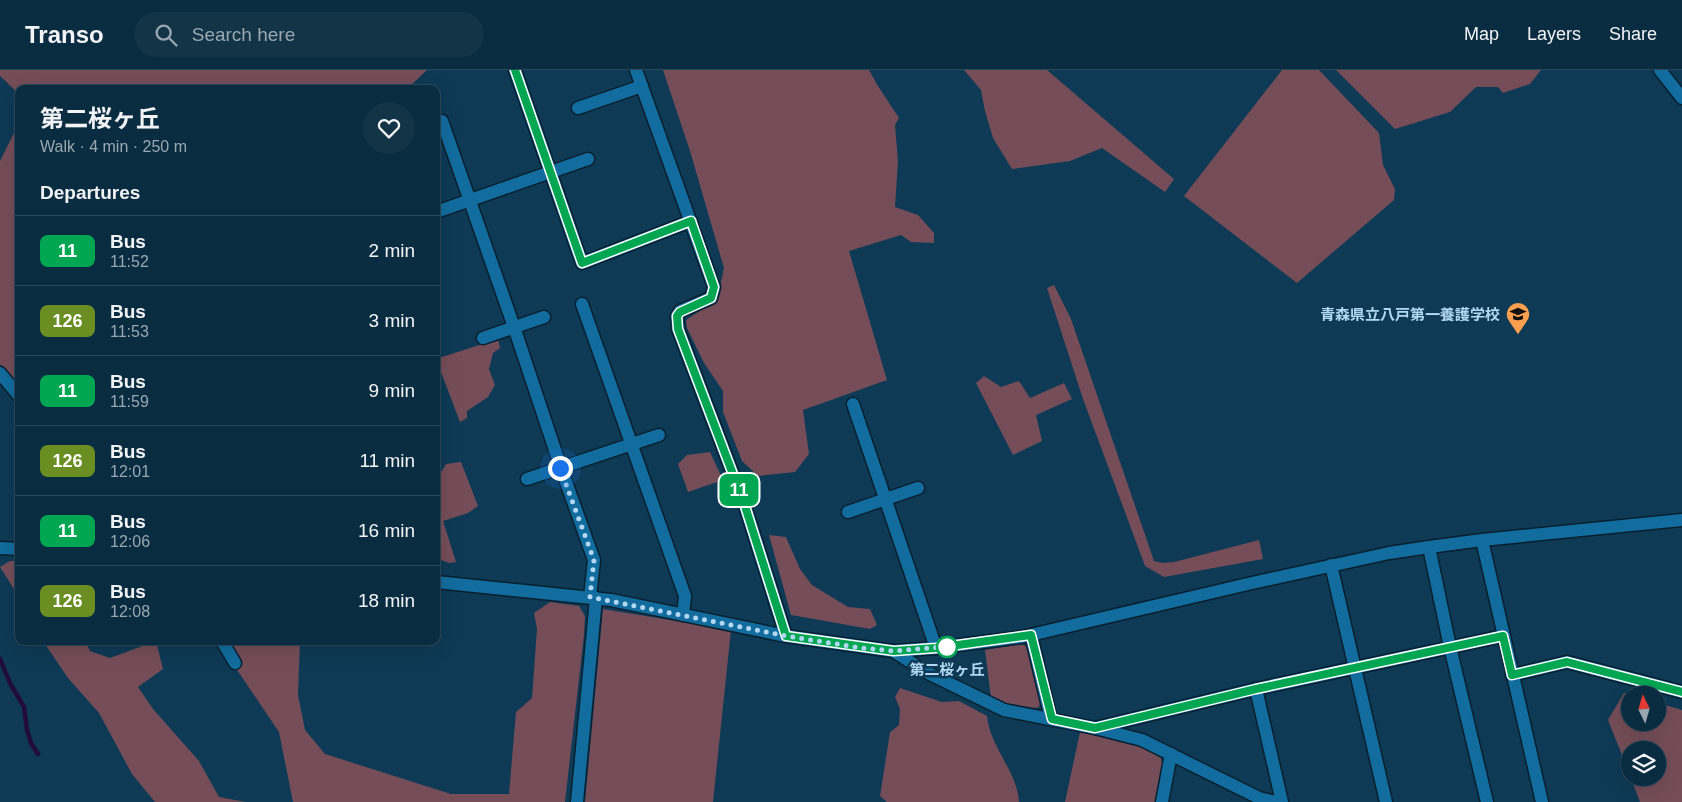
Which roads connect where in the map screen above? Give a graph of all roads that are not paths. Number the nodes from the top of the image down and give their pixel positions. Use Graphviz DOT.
graph roads {
  1 [pos="515,70"];
  2 [pos="636,70"];
  3 [pos="1660,70"];
  4 [pos="642,86"];
  5 [pos="1682,98"];
  6 [pos="578,108"];
  7 [pos="442,121"];
  8 [pos="588,159"];
  9 [pos="550,172"];
  10 [pos="470,201"];
  11 [pos="440,211"];
  12 [pos="691,221"];
  13 [pos="582,304"];
  14 [pos="544,317"];
  15 [pos="514,327"];
  16 [pos="483,338"];
  17 [pos="0,373"];
  18 [pos="15,391"];
  19 [pos="853,404"];
  20 [pos="659,435"];
  21 [pos="631,444"];
  22 [pos="560,468"];
  23 [pos="527,479"];
  24 [pos="918,488"];
  25 [pos="885,499"];
  26 [pos="848,512"];
  27 [pos="1682,520"];
  28 [pos="1482,540"];
  29 [pos="1429,547"];
  30 [pos="0,548"];
  31 [pos="15,549"];
  32 [pos="1331,565"];
  33 [pos="440,582"];
  34 [pos="593,598"];
  35 [pos="683,615"];
  36 [pos="1031,635"];
  37 [pos="786,636"];
  38 [pos="1503,636"];
  39 [pos="224,645"];
  40 [pos="1450,647"];
  41 [pos="936,648"];
  42 [pos="894,651"];
  43 [pos="235,663"];
  44 [pos="1355,668"];
  45 [pos="1512,675"];
  46 [pos="1256,689"];
  47 [pos="1682,692"];
  48 [pos="1052,719"];
  49 [pos="1095,728"];
  50 [pos="1171,754"];
  51 [pos="1258,800"];
  52 [pos="577,802"];
  53 [pos="1162,802"];
  54 [pos="1276,802"];
  55 [pos="1282,802"];
  56 [pos="1386,802"];
  57 [pos="1487,802"];
  58 [pos="1542,802"];
  1 -- 9 [label="street"];
  2 -- 4 [label="street"];
  3 -- 5 [label="street"];
  4 -- 6 [label="street"];
  4 -- 12 [label="street"];
  7 -- 10 [label="street"];
  8 -- 9 [label="street"];
  9 -- 10 [label="street"];
  9 -- 12 [label="street"];
  10 -- 11 [label="street"];
  10 -- 15 [label="street"];
  12 -- 37 [label="street"];
  13 -- 21 [label="street"];
  14 -- 15 [label="street"];
  15 -- 16 [label="street"];
  15 -- 22 [label="street"];
  17 -- 18 [label="street"];
  19 -- 25 [label="street"];
  20 -- 21 [label="street"];
  21 -- 22 [label="street"];
  21 -- 35 [label="street"];
  22 -- 23 [label="street"];
  22 -- 34 [label="street"];
  24 -- 25 [label="street"];
  25 -- 26 [label="street"];
  25 -- 41 [label="street"];
  27 -- 28 [label="street"];
  28 -- 29 [label="street"];
  28 -- 38 [label="street"];
  29 -- 32 [label="street"];
  29 -- 40 [label="street"];
  30 -- 31 [label="street"];
  32 -- 36 [label="street"];
  32 -- 44 [label="street"];
  33 -- 34 [label="street"];
  34 -- 35 [label="street"];
  34 -- 52 [label="street"];
  35 -- 37 [label="street"];
  36 -- 41 [label="street"];
  36 -- 48 [label="street"];
  37 -- 42 [label="street"];
  38 -- 40 [label="street"];
  38 -- 45 [label="street"];
  39 -- 43 [label="street"];
  40 -- 44 [label="street"];
  40 -- 57 [label="street"];
  41 -- 42 [label="street"];
  42 -- 48 [label="street"];
  44 -- 46 [label="street"];
  44 -- 56 [label="street"];
  45 -- 47 [label="street"];
  45 -- 58 [label="street"];
  46 -- 49 [label="street"];
  46 -- 55 [label="street"];
  48 -- 49 [label="street"];
  49 -- 50 [label="street"];
  50 -- 51 [label="street"];
  50 -- 53 [label="street"];
  51 -- 54 [label="street"];
}
